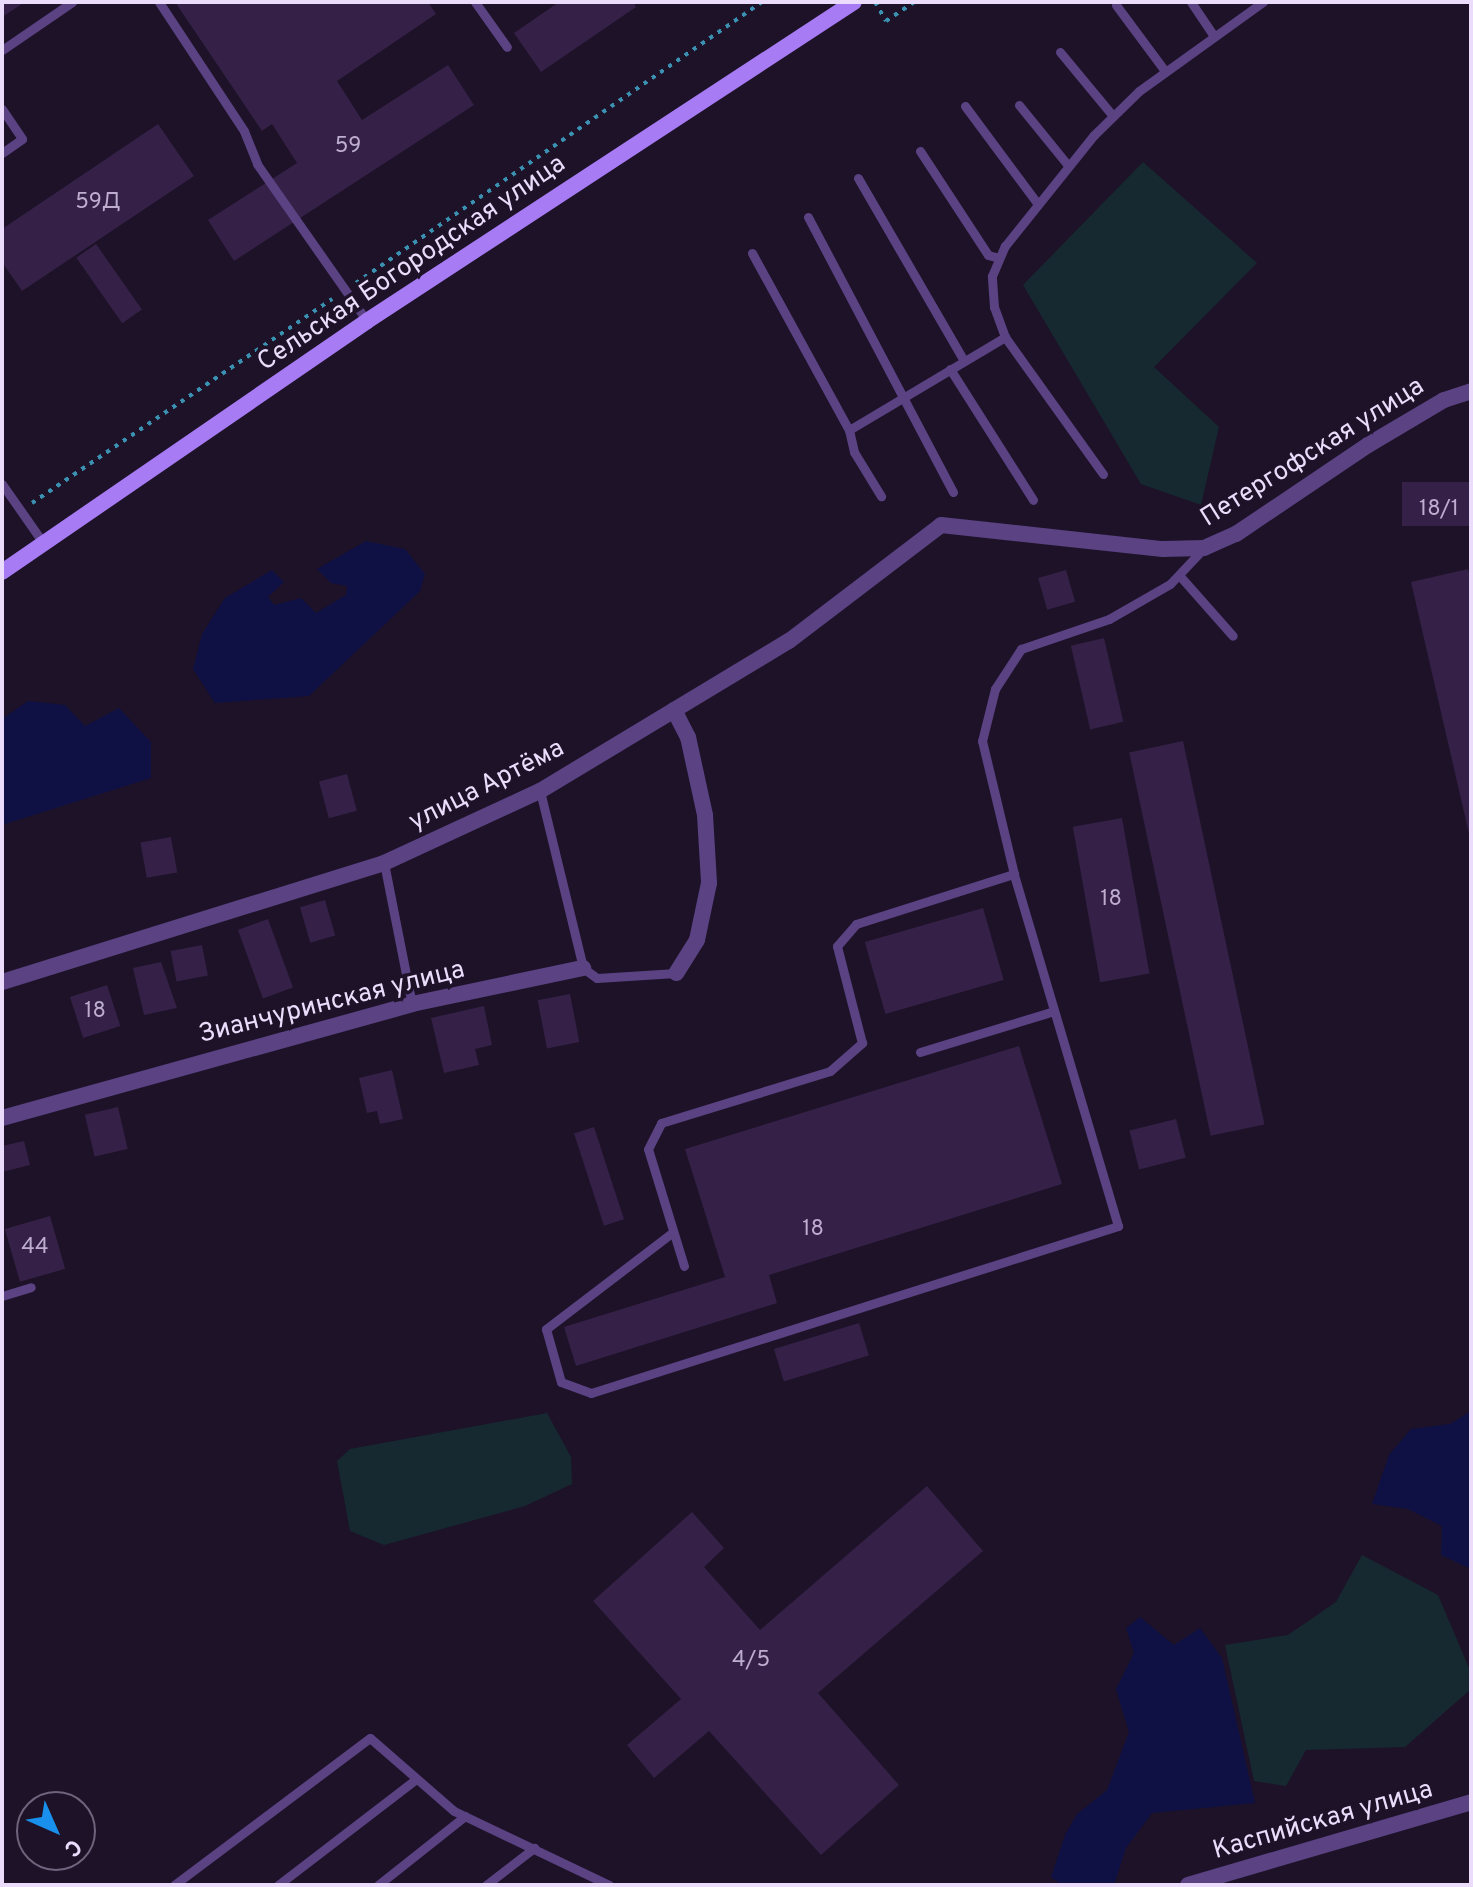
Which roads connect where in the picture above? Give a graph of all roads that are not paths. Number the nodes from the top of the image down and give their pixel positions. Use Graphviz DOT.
graph roads {
  1 [pos="72,2"];
  2 [pos="159,2"];
  3 [pos="475,2"];
  4 [pos="854,2"];
  5 [pos="1191,2"];
  6 [pos="1263,2"];
  7 [pos="1116,5"];
  8 [pos="1213,35"];
  9 [pos="507,47"];
  10 [pos="2,50"];
  11 [pos="1060,52"];
  12 [pos="1165,71"];
  13 [pos="1019,105"];
  14 [pos="965,106"];
  15 [pos="2,109"];
  16 [pos="1113,116"];
  17 [pos="920,151"];
  18 [pos="2,153"];
  19 [pos="1067,164"];
  20 [pos="858,178"];
  21 [pos="1037,203"];
  22 [pos="808,217"];
  23 [pos="752,253"];
  24 [pos="999,258"];
  25 [pos="367,321"];
  26 [pos="1005,337"];
  27 [pos="964,361"];
  28 [pos="950,369"];
  29 [pos="1471,391"];
  30 [pos="905,397"];
  31 [pos="849,430"];
  32 [pos="1103,474"];
  33 [pos="2,484"];
  34 [pos="953,492"];
  35 [pos="881,496"];
  36 [pos="1033,500"];
  37 [pos="941,525"];
  38 [pos="44,544"];
  39 [pos="1204,548"];
  40 [pos="2,572"];
  41 [pos="1179,575"];
  42 [pos="1233,636"];
  43 [pos="674,710"];
  44 [pos="540,791"];
  45 [pos="384,863"];
  46 [pos="1014,874"];
  47 [pos="583,968"];
  48 [pos="676,973"];
  49 [pos="2,982"];
  50 [pos="412,1004"];
  51 [pos="1054,1011"];
  52 [pos="920,1052"];
  53 [pos="2,1118"];
  54 [pos="673,1232"];
  55 [pos="684,1266"];
  56 [pos="31,1287"];
  57 [pos="2,1296"];
  58 [pos="415,1780"];
  59 [pos="1471,1802"];
  60 [pos="465,1816"];
  61 [pos="534,1848"];
  62 [pos="599,1878"];
  63 [pos="174,1885"];
  64 [pos="278,1885"];
  65 [pos="378,1885"];
  66 [pos="486,1885"];
  67 [pos="590,1885"];
  68 [pos="609,1885"];
  69 [pos="1188,1885"];
  1 -- 10 [label="lane"];
  2 -- 25 [label="lane"];
  3 -- 9 [label="lane"];
  4 -- 25 [label="main road, Сельская Богородская улица"];
  5 -- 8 [label="lane"];
  6 -- 8 [label="lane"];
  7 -- 12 [label="lane"];
  8 -- 12 [label="lane"];
  11 -- 16 [label="lane"];
  12 -- 16 [label="lane"];
  13 -- 19 [label="lane"];
  14 -- 21 [label="lane"];
  15 -- 18 [label="lane"];
  16 -- 19 [label="lane"];
  17 -- 24 [label="lane"];
  19 -- 21 [label="lane"];
  20 -- 27 [label="lane"];
  21 -- 24 [label="lane"];
  22 -- 30 [label="lane"];
  23 -- 31 [label="lane"];
  24 -- 26 [label="lane"];
  25 -- 38 [label="main road, Сельская Богородская улица"];
  26 -- 27 [label="lane"];
  26 -- 32 [label="lane"];
  27 -- 28 [label="lane"];
  28 -- 30 [label="lane"];
  28 -- 36 [label="lane"];
  29 -- 39 [label="street, Петергофская улица"];
  30 -- 31 [label="lane"];
  30 -- 34 [label="lane"];
  31 -- 35 [label="lane"];
  33 -- 38 [label="lane"];
  37 -- 39 [label="street, Петергофская улица"];
  37 -- 43 [label="street, улица Артёма"];
  38 -- 40 [label="main road, Сельская Богородская улица"];
  39 -- 41 [label="lane"];
  41 -- 42 [label="lane"];
  41 -- 46 [label="lane"];
  43 -- 44 [label="street, улица Артёма"];
  43 -- 48 [label="street"];
  44 -- 45 [label="street, улица Артёма"];
  44 -- 47 [label="lane"];
  45 -- 49 [label="street, улица Артёма"];
  45 -- 50 [label="lane"];
  46 -- 51 [label="lane"];
  46 -- 54 [label="lane"];
  47 -- 48 [label="lane, Зианчуринская улица"];
  47 -- 50 [label="street, Зианчуринская улица"];
  50 -- 53 [label="street, Зианчуринская улица"];
  51 -- 52 [label="lane"];
  51 -- 54 [label="lane"];
  54 -- 55 [label="lane"];
  56 -- 57 [label="lane"];
  58 -- 60 [label="lane"];
  58 -- 63 [label="lane"];
  58 -- 64 [label="lane"];
  59 -- 69 [label="street, Каспийская улица"];
  60 -- 61 [label="lane"];
  60 -- 65 [label="lane"];
  61 -- 62 [label="lane"];
  61 -- 66 [label="lane"];
  62 -- 67 [label="lane"];
  62 -- 68 [label="lane"];
}
